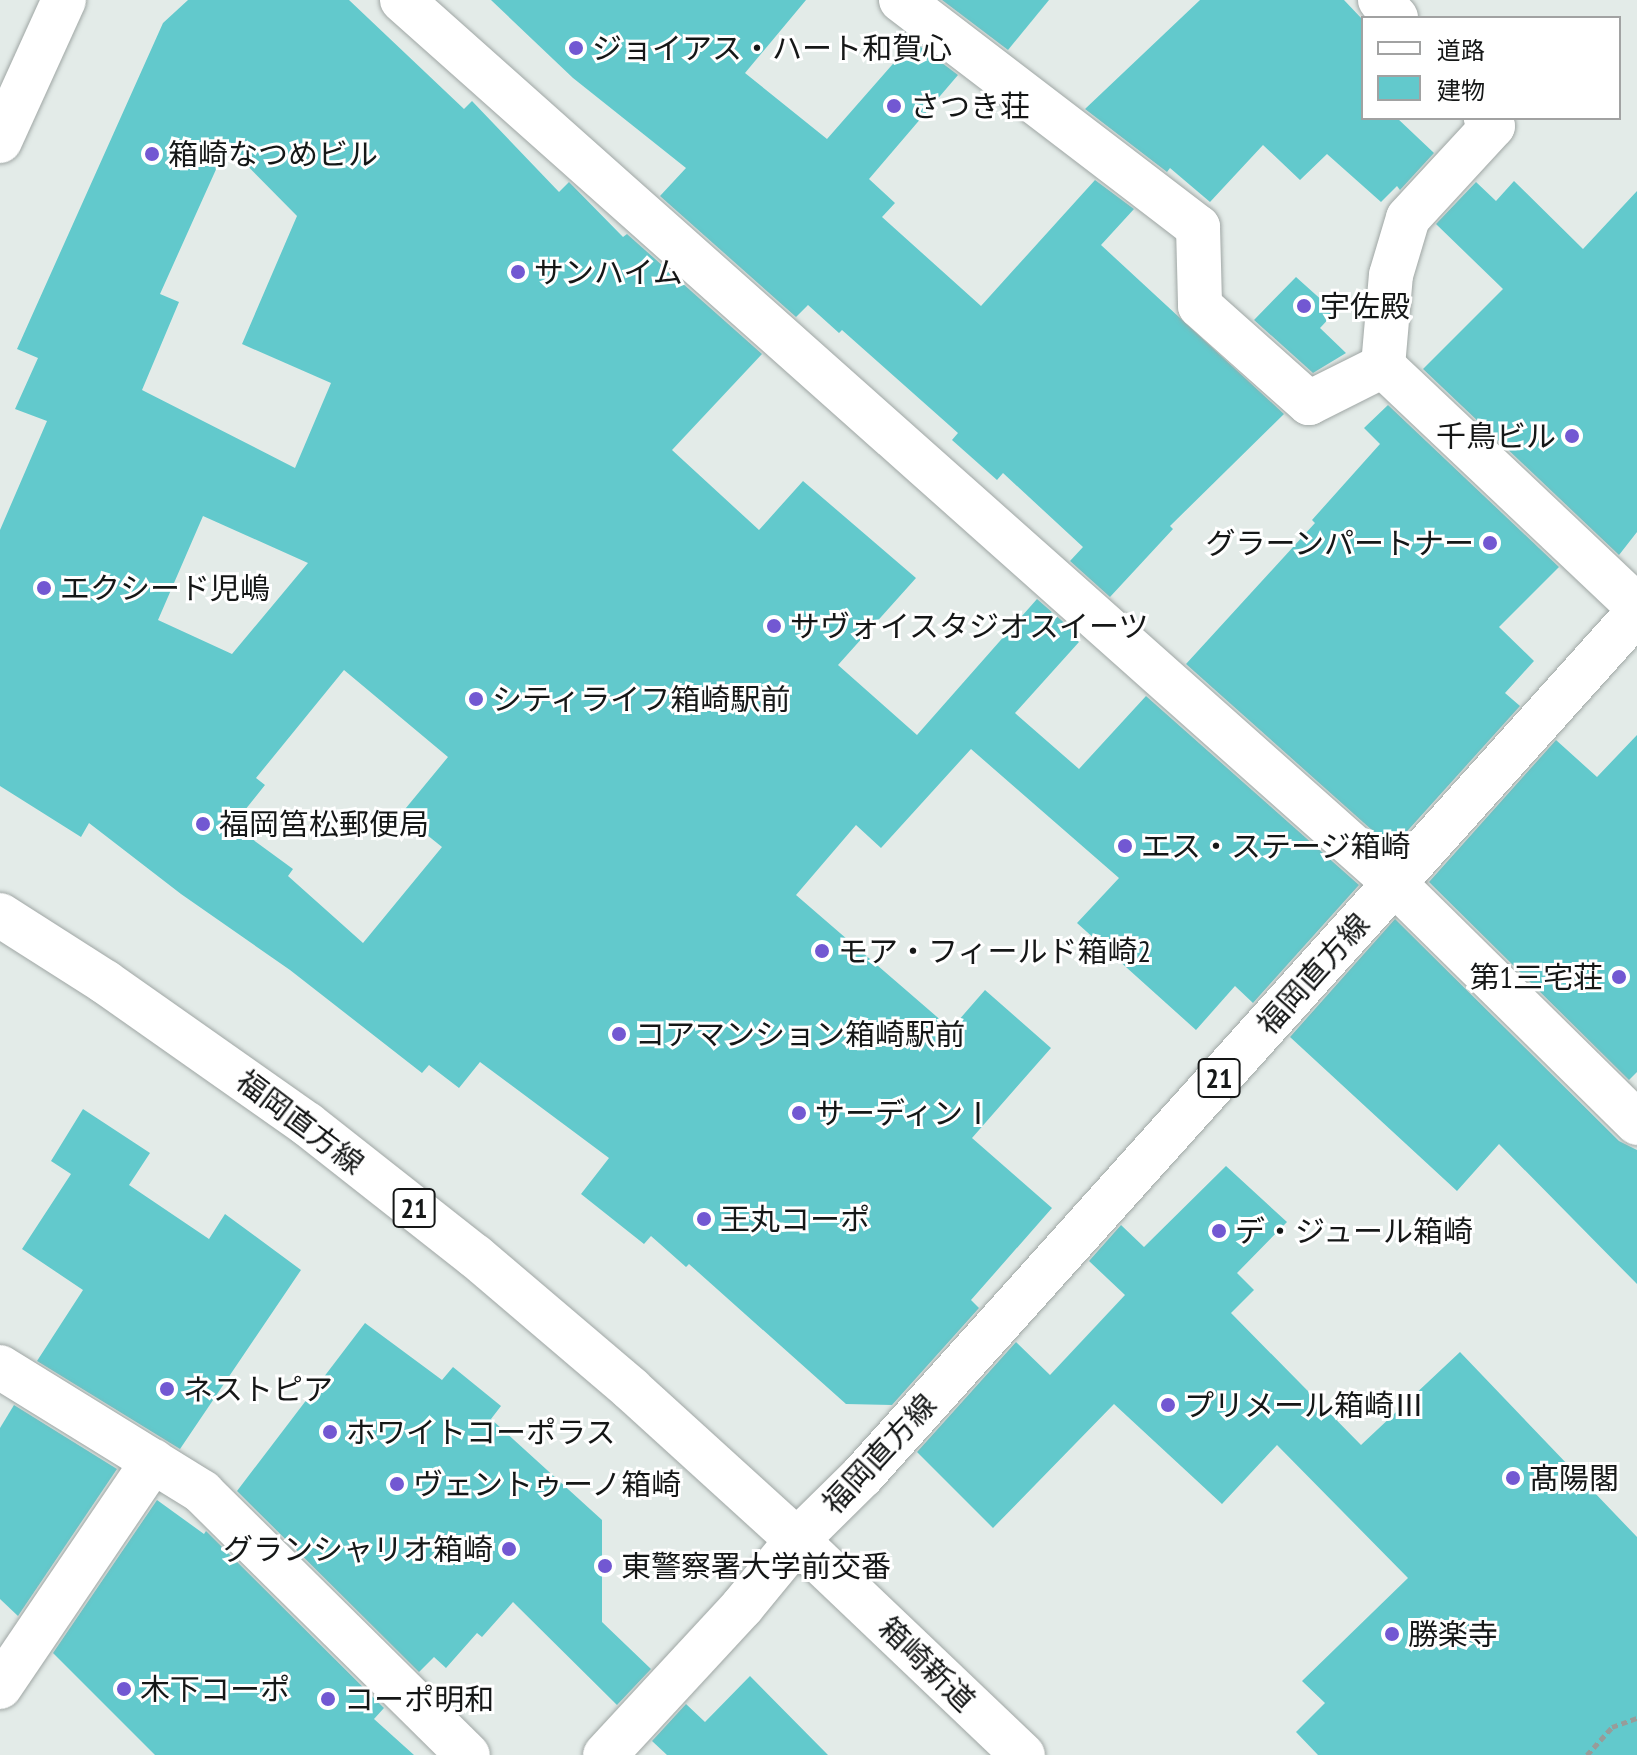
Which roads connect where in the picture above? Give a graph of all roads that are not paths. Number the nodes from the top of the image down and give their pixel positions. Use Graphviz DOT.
graph roads {
  1 [pos="64,0"];
  2 [pos="402,0"];
  3 [pos="901,0"];
  4 [pos="1380,0"];
  5 [pos="1394,16"];
  6 [pos="1488,120"];
  7 [pos="0,141"];
  8 [pos="1383,366"];
  9 [pos="1637,606"];
  10 [pos="1637,613"];
  11 [pos="1394,883"];
  12 [pos="0,915"];
  13 [pos="1632,1109"];
  14 [pos="0,1367"];
  15 [pos="153,1461"];
  16 [pos="797,1540"];
  17 [pos="0,1687"];
  18 [pos="468,1755"];
  19 [pos="605,1755"];
  20 [pos="1023,1755"];
  1 -- 7 [label="street"];
  2 -- 11 [label="street"];
  3 -- 8 [label="street"];
  4 -- 5 [label="street"];
  6 -- 8 [label="street"];
  8 -- 9 [label="street"];
  10 -- 11 [label="street, 福岡直方線 / 21"];
  11 -- 13 [label="street"];
  11 -- 16 [label="street, 福岡直方線 / 21"];
  12 -- 16 [label="street, 福岡直方線 / 21"];
  14 -- 15 [label="street"];
  15 -- 17 [label="street"];
  15 -- 18 [label="street"];
  16 -- 19 [label="street"];
  16 -- 20 [label="street, 箱崎新道 / 21"];
}
